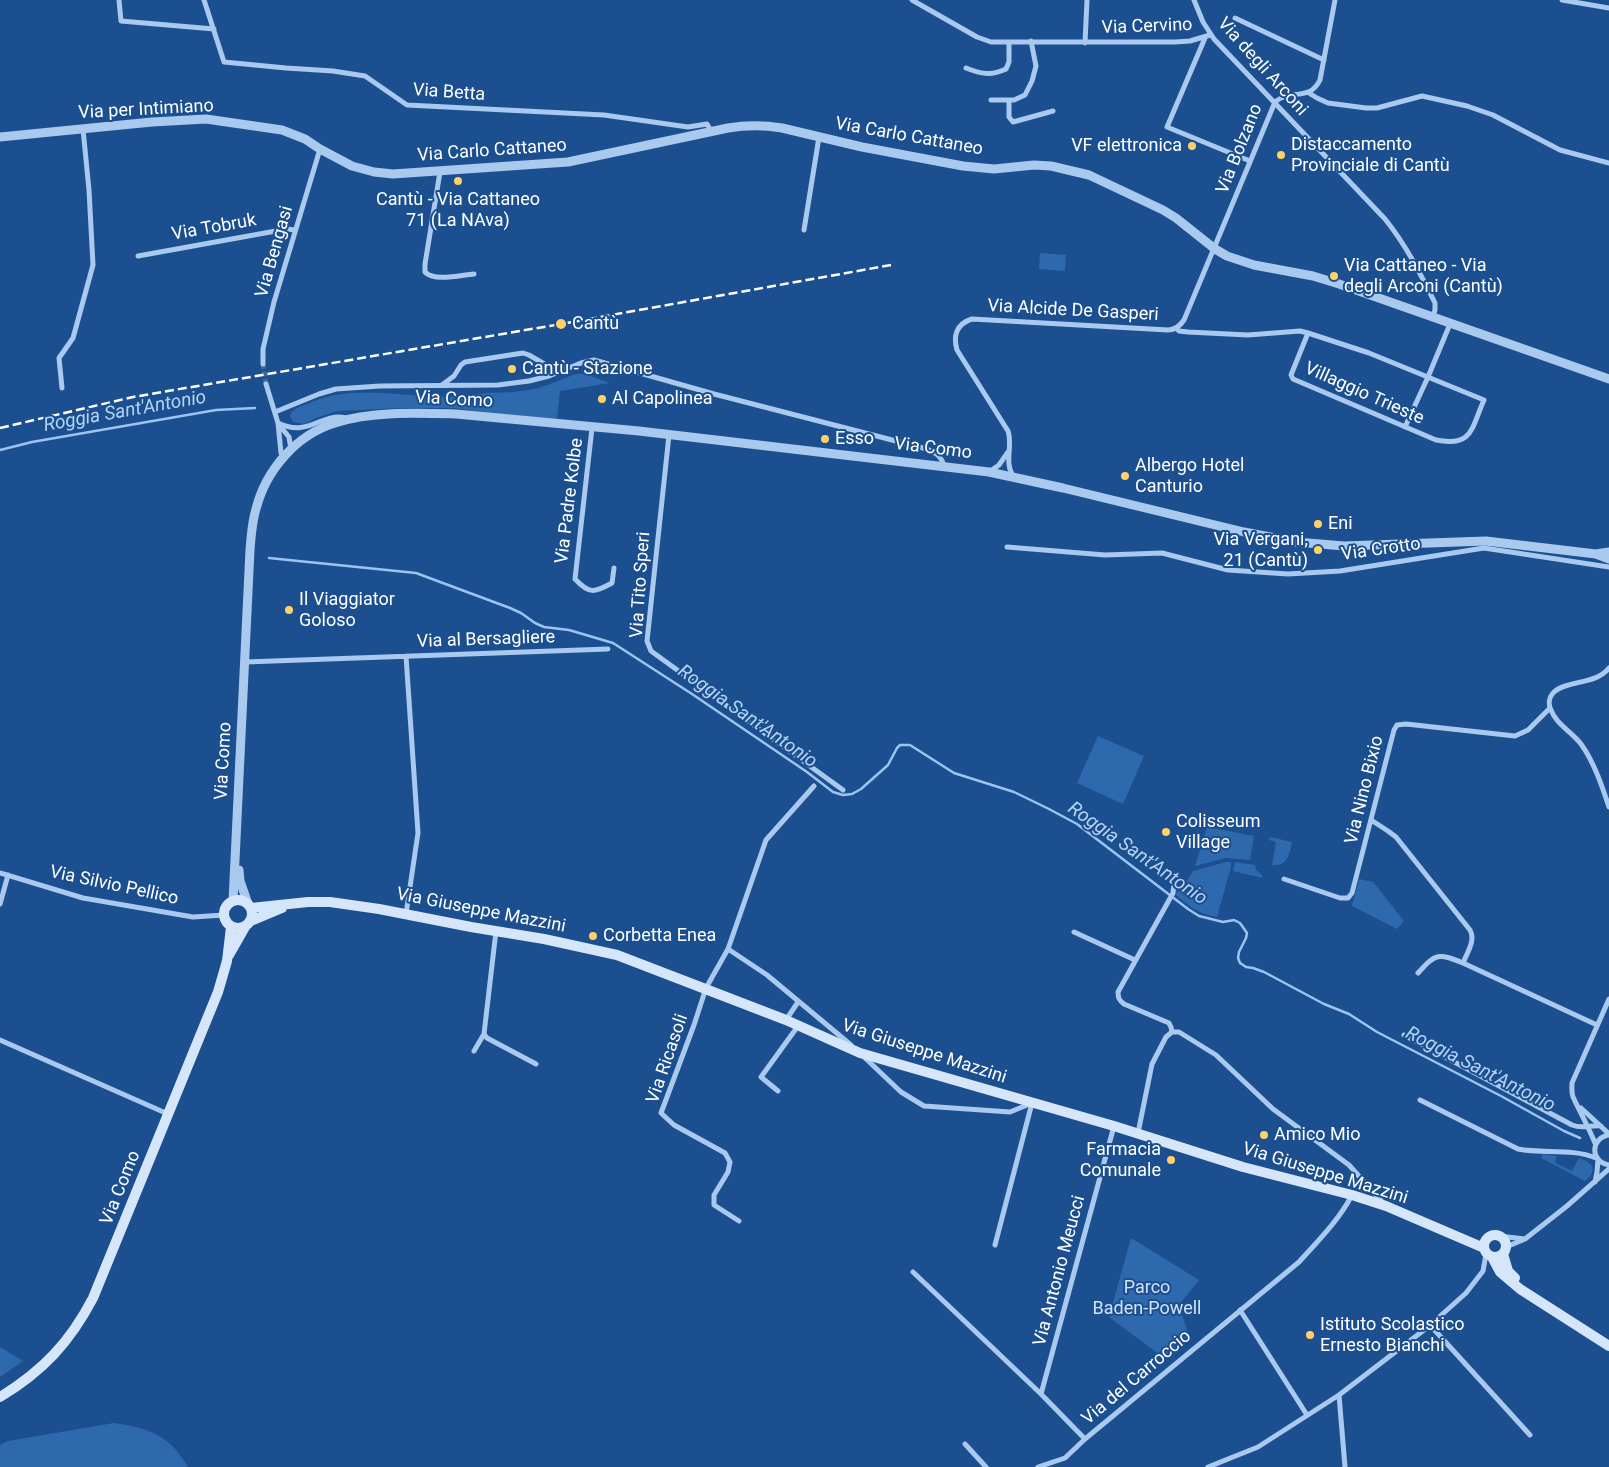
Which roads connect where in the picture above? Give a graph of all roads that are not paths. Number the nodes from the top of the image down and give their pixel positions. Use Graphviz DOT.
graph roads {
  1 [pos="119,0"];
  2 [pos="204,0"];
  3 [pos="912,0"];
  4 [pos="1087,0"];
  5 [pos="1194,0"];
  6 [pos="1335,0"];
  7 [pos="1562,0"];
  8 [pos="1609,8"];
  9 [pos="1235,18"];
  10 [pos="214,29"];
  11 [pos="1210,35"];
  12 [pos="1205,38"];
  13 [pos="1031,41"];
  14 [pos="1009,42"];
  15 [pos="1085,43"];
  16 [pos="1324,60"];
  17 [pos="966,68"];
  18 [pos="1309,93"];
  19 [pos="991,100"];
  20 [pos="1008,100"];
  21 [pos="1275,102"];
  22 [pos="1054,111"];
  23 [pos="83,129"];
  24 [pos="711,131"];
  25 [pos="0,137"];
  26 [pos="818,137"];
  27 [pos="320,149"];
  28 [pos="1250,161"];
  29 [pos="1609,163"];
  30 [pos="440,172"];
  31 [pos="295,230"];
  32 [pos="804,230"];
  33 [pos="1215,249"];
  34 [pos="138,256"];
  35 [pos="474,274"];
  36 [pos="1433,316"];
  37 [pos="1450,324"];
  38 [pos="1176,328"];
  39 [pos="1308,333"];
  40 [pos="263,364"];
  41 [pos="570,367"];
  42 [pos="1428,376"];
  43 [pos="1609,379"];
  44 [pos="266,384"];
  45 [pos="442,386"];
  46 [pos="62,388"];
  47 [pos="275,412"];
  48 [pos="348,419"];
  49 [pos="278,424"];
  50 [pos="1405,427"];
  51 [pos="592,428"];
  52 [pos="669,435"];
  53 [pos="291,449"];
  54 [pos="1010,449"];
  55 [pos="283,457"];
  56 [pos="944,467"];
  57 [pos="989,472"];
  58 [pos="1013,476"];
  59 [pos="1007,547"];
  60 [pos="1609,552"];
  61 [pos="1596,554"];
  62 [pos="1609,559"];
  63 [pos="1609,567"];
  64 [pos="614,568"];
  65 [pos="608,649"];
  66 [pos="406,656"];
  67 [pos="245,662"];
  68 [pos="1609,668"];
  69 [pos="1550,708"];
  70 [pos="814,786"];
  71 [pos="843,790"];
  72 [pos="1609,807"];
  73 [pos="1371,820"];
  74 [pos="237,830"];
  75 [pos="0,873"];
  76 [pos="8,875"];
  77 [pos="1284,879"];
  78 [pos="1174,883"];
  79 [pos="233,901"];
  80 [pos="295,903"];
  81 [pos="0,904"];
  82 [pos="249,906"];
  83 [pos="406,914"];
  84 [pos="224,915"];
  85 [pos="248,924"];
  86 [pos="231,927"];
  87 [pos="496,931"];
  88 [pos="1074,932"];
  89 [pos="728,949"];
  90 [pos="1135,960"];
  91 [pos="226,961"];
  92 [pos="1462,963"];
  93 [pos="1418,973"];
  94 [pos="706,988"];
  95 [pos="1609,999"];
  96 [pos="798,1002"];
  97 [pos="786,1020"];
  98 [pos="1597,1025"];
  99 [pos="798,1026"];
  100 [pos="1172,1032"];
  101 [pos="484,1034"];
  102 [pos="1404,1035"];
  103 [pos="0,1040"];
  104 [pos="474,1050"];
  105 [pos="860,1053"];
  106 [pos="536,1064"];
  107 [pos="778,1091"];
  108 [pos="1420,1100"];
  109 [pos="1032,1103"];
  110 [pos="1578,1104"];
  111 [pos="168,1114"];
  112 [pos="1114,1126"];
  113 [pos="1600,1126"];
  114 [pos="1588,1127"];
  115 [pos="1138,1133"];
  116 [pos="1609,1134"];
  117 [pos="1595,1145"];
  118 [pos="1582,1153"];
  119 [pos="1597,1159"];
  120 [pos="1609,1165"];
  121 [pos="1609,1169"];
  122 [pos="1594,1182"];
  123 [pos="1352,1195"];
  124 [pos="1386,1206"];
  125 [pos="739,1221"];
  126 [pos="1453,1235"];
  127 [pos="1499,1236"];
  128 [pos="1487,1238"];
  129 [pos="1525,1239"];
  130 [pos="995,1245"];
  131 [pos="1494,1252"];
  132 [pos="913,1272"];
  133 [pos="1240,1310"];
  134 [pos="1430,1325"];
  135 [pos="1609,1346"];
  136 [pos="1041,1394"];
  137 [pos="1339,1395"];
  138 [pos="0,1397"];
  139 [pos="1307,1415"];
  140 [pos="1530,1435"];
  141 [pos="1085,1439"];
  142 [pos="965,1444"];
  143 [pos="986,1467"];
  144 [pos="1038,1467"];
  145 [pos="1208,1467"];
  146 [pos="1345,1467"];
  1 -- 10 [label="street"];
  2 -- 10 [label="street, Via Betta"];
  3 -- 14 [label="street, Via Cervino"];
  4 -- 15 [label="street, Via Cervino"];
  5 -- 11 [label="street, Via degli Arconi"];
  6 -- 16 [label="street"];
  7 -- 8 [label="street"];
  9 -- 16 [label="street"];
  10 -- 24 [label="street, Via Betta"];
  11 -- 12 [label="street, Via Cervino"];
  11 -- 21 [label="street, Via degli Arconi"];
  12 -- 15 [label="street, Via Cervino"];
  12 -- 28 [label="street"];
  13 -- 14 [label="street, Via Cervino"];
  13 -- 15 [label="street, Via Cervino"];
  13 -- 20 [label="street"];
  14 -- 17 [label="street"];
  16 -- 18 [label="street"];
  18 -- 21 [label="street, Via Bolzano"];
  18 -- 29 [label="street"];
  19 -- 20 [label="street"];
  20 -- 22 [label="street"];
  21 -- 28 [label="street, Via Bolzano"];
  21 -- 36 [label="street, Via degli Arconi"];
  23 -- 25 [label="street, Via per Intimiano"];
  23 -- 27 [label="street, Via per Intimiano"];
  23 -- 46 [label="street"];
  24 -- 26 [label="street, Via Carlo Cattaneo"];
  24 -- 30 [label="street, Via Carlo Cattaneo"];
  26 -- 32 [label="street"];
  26 -- 33 [label="street, Via Carlo Cattaneo"];
  27 -- 30 [label="street, Via Carlo Cattaneo"];
  27 -- 31 [label="street, Via Bengasi"];
  28 -- 33 [label="street, Via Bolzano"];
  30 -- 35 [label="street"];
  31 -- 34 [label="street, Via Tobruk"];
  31 -- 40 [label="street, Via Bengasi"];
  33 -- 36 [label="street, Via Carlo Cattaneo"];
  33 -- 38 [label="street, Via Bolzano"];
  36 -- 37 [label="street, Via Carlo Cattaneo"];
  37 -- 42 [label="street"];
  37 -- 43 [label="street, Via Carlo Cattaneo"];
  38 -- 39 [label="street"];
  38 -- 54 [label="street, Via Alcide De Gasperi"];
  39 -- 42 [label="street, Villaggio Trieste"];
  39 -- 50 [label="street, Villaggio Trieste"];
  41 -- 45 [label="street"];
  41 -- 45 [label="street"];
  41 -- 56 [label="street"];
  42 -- 50 [label="street"];
  42 -- 50 [label="street, Villaggio Trieste"];
  44 -- 47 [label="street"];
  45 -- 47 [label="street"];
  47 -- 49 [label="street"];
  48 -- 49 [label="street"];
  48 -- 51 [label="street, Via Como"];
  48 -- 53 [label="street, Via Como"];
  49 -- 53 [label="street"];
  49 -- 55 [label="street"];
  51 -- 52 [label="street, Via Como"];
  51 -- 64 [label="street, Via Padre Kolbe"];
  52 -- 56 [label="street, Via Como"];
  52 -- 71 [label="street, Via Tito Speri"];
  53 -- 55 [label="street, Via Como"];
  54 -- 57 [label="street"];
  54 -- 58 [label="street, Via Alcide De Gasperi"];
  55 -- 67 [label="street, Via Como"];
  56 -- 57 [label="street, Via Como"];
  57 -- 58 [label="street, Via Como"];
  58 -- 61 [label="street, Via Como"];
  59 -- 63 [label="street, Via Crotto"];
  60 -- 61 [label="street"];
  61 -- 62 [label="street"];
  65 -- 66 [label="street, Via al Bersagliere"];
  66 -- 67 [label="street, Via al Bersagliere"];
  66 -- 83 [label="street"];
  67 -- 74 [label="street, Via Como"];
  68 -- 69 [label="street"];
  69 -- 72 [label="street"];
  69 -- 73 [label="street, Via Nino Bixio"];
  70 -- 89 [label="street"];
  73 -- 77 [label="street, Via Nino Bixio"];
  73 -- 92 [label="street"];
  74 -- 79 [label="street, Via Como"];
  74 -- 82 [label="street, Via Como"];
  75 -- 76 [label="street, Via Silvio Pellico"];
  76 -- 81 [label="street"];
  76 -- 84 [label="street, Via Silvio Pellico"];
  78 -- 90 [label="street"];
  79 -- 82 [label="main road"];
  79 -- 84 [label="main road"];
  80 -- 82 [label="main road, Via Giuseppe Mazzini"];
  80 -- 83 [label="main road, Via Giuseppe Mazzini"];
  80 -- 85 [label="main road, Via Giuseppe Mazzini"];
  82 -- 85 [label="main road"];
  83 -- 87 [label="main road, Via Giuseppe Mazzini"];
  84 -- 86 [label="main road"];
  85 -- 86 [label="main road"];
  85 -- 91 [label="main road, Via Como"];
  86 -- 91 [label="main road, Via Como"];
  87 -- 94 [label="main road, Via Giuseppe Mazzini"];
  87 -- 101 [label="street"];
  88 -- 90 [label="street"];
  89 -- 94 [label="street, Via Ricasoli"];
  89 -- 96 [label="street"];
  90 -- 100 [label="street"];
  91 -- 111 [label="main road, Via Como"];
  92 -- 93 [label="street"];
  92 -- 98 [label="street"];
  94 -- 97 [label="main road, Via Giuseppe Mazzini"];
  94 -- 125 [label="street, Via Ricasoli"];
  95 -- 98 [label="street"];
  96 -- 97 [label="street"];
  96 -- 105 [label="street"];
  97 -- 99 [label="main road, Via Giuseppe Mazzini"];
  98 -- 110 [label="street"];
  99 -- 105 [label="main road, Via Giuseppe Mazzini"];
  99 -- 107 [label="street"];
  100 -- 115 [label="street"];
  100 -- 124 [label="street"];
  101 -- 104 [label="street"];
  101 -- 106 [label="street"];
  102 -- 114 [label="street"];
  103 -- 111 [label="street"];
  105 -- 109 [label="main road, Via Giuseppe Mazzini"];
  105 -- 109 [label="street"];
  108 -- 118 [label="street"];
  109 -- 112 [label="main road, Via Giuseppe Mazzini"];
  109 -- 130 [label="street"];
  110 -- 113 [label="street"];
  110 -- 114 [label="street"];
  111 -- 138 [label="main road, Via Como"];
  112 -- 115 [label="main road, Via Giuseppe Mazzini"];
  112 -- 136 [label="street, Via Antonio Meucci"];
  113 -- 114 [label="street"];
  113 -- 116 [label="street"];
  114 -- 117 [label="street"];
  115 -- 123 [label="main road, Via Giuseppe Mazzini"];
  116 -- 117 [label="street"];
  117 -- 118 [label="street"];
  117 -- 119 [label="street"];
  118 -- 119 [label="street"];
  119 -- 120 [label="street"];
  119 -- 122 [label="street"];
  121 -- 122 [label="street"];
  122 -- 129 [label="street"];
  123 -- 124 [label="main road, Via Giuseppe Mazzini"];
  123 -- 133 [label="street, Via del Carroccio"];
  124 -- 126 [label="main road, Via Giuseppe Mazzini"];
  126 -- 128 [label="main road, Via Giuseppe Mazzini"];
  126 -- 131 [label="main road, Via Giuseppe Mazzini"];
  127 -- 128 [label="main road, Via Giuseppe Mazzini"];
  127 -- 129 [label="street"];
  127 -- 131 [label="main road"];
  128 -- 131 [label="main road"];
  129 -- 131 [label="street"];
  131 -- 134 [label="street"];
  131 -- 135 [label="main road"];
  132 -- 136 [label="street"];
  133 -- 139 [label="street"];
  133 -- 141 [label="street, Via del Carroccio"];
  134 -- 137 [label="street"];
  134 -- 140 [label="street"];
  136 -- 141 [label="street"];
  137 -- 139 [label="street"];
  137 -- 146 [label="street"];
  139 -- 145 [label="street"];
  141 -- 144 [label="street, Via del Carroccio"];
  142 -- 143 [label="street"];
}
